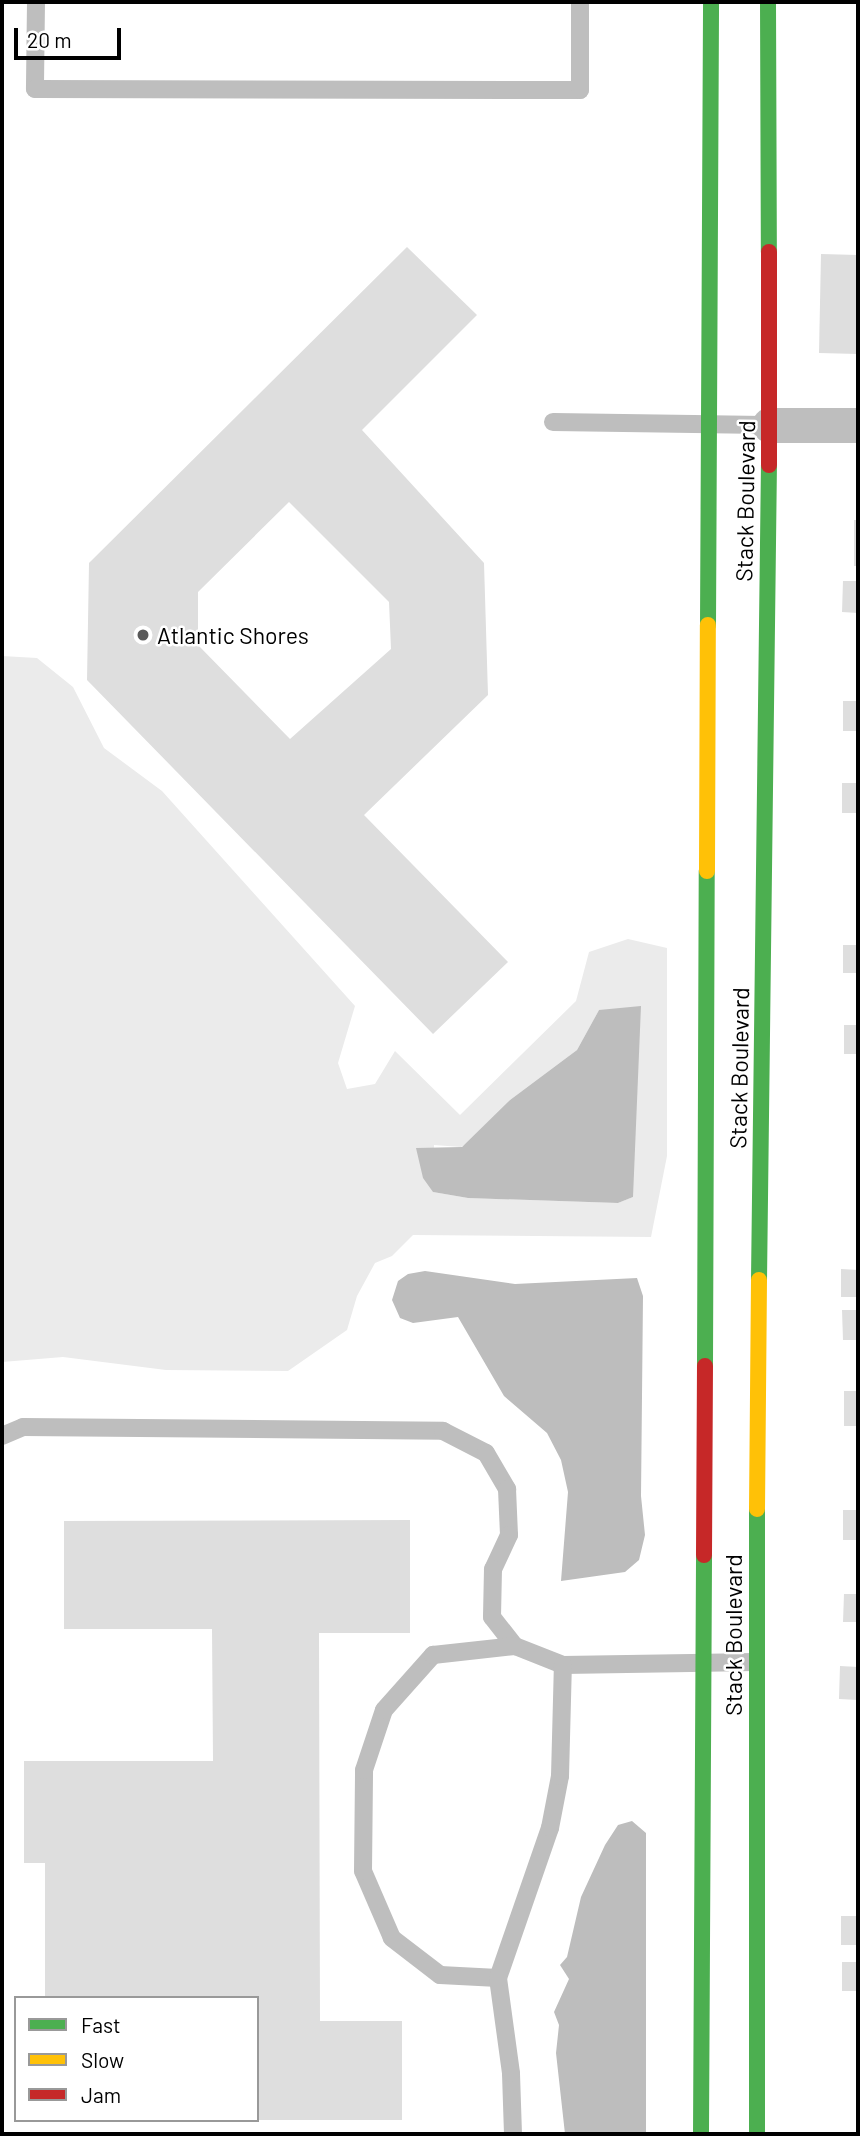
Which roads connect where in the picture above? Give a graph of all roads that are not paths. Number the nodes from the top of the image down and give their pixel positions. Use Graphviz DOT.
graph roads {
  1 [pos="36,2"];
  2 [pos="580,2"];
  3 [pos="711,2"];
  4 [pos="768,2"];
  5 [pos="553,422"];
  6 [pos="709,424"];
  7 [pos="769,425"];
  8 [pos="858,425"];
  9 [pos="2,1436"];
  10 [pos="515,1646"];
  11 [pos="702,1662"];
  12 [pos="755,1662"];
  13 [pos="563,1665"];
  14 [pos="498,1978"];
  15 [pos="513,2134"];
  16 [pos="701,2134"];
  17 [pos="757,2134"];
  1 -- 2 [label="lane"];
  3 -- 6 [label="street, Stack Boulevard"];
  4 -- 7 [label="street, Stack Boulevard"];
  5 -- 6 [label="lane"];
  6 -- 7 [label="lane"];
  6 -- 11 [label="street, Stack Boulevard"];
  7 -- 8 [label="street"];
  7 -- 12 [label="street, Stack Boulevard"];
  9 -- 10 [label="lane"];
  10 -- 13 [label="lane"];
  10 -- 14 [label="lane"];
  11 -- 12 [label="lane"];
  11 -- 13 [label="lane"];
  11 -- 16 [label="street, Stack Boulevard"];
  12 -- 17 [label="street, Stack Boulevard"];
  13 -- 14 [label="lane"];
  14 -- 15 [label="lane"];
}
